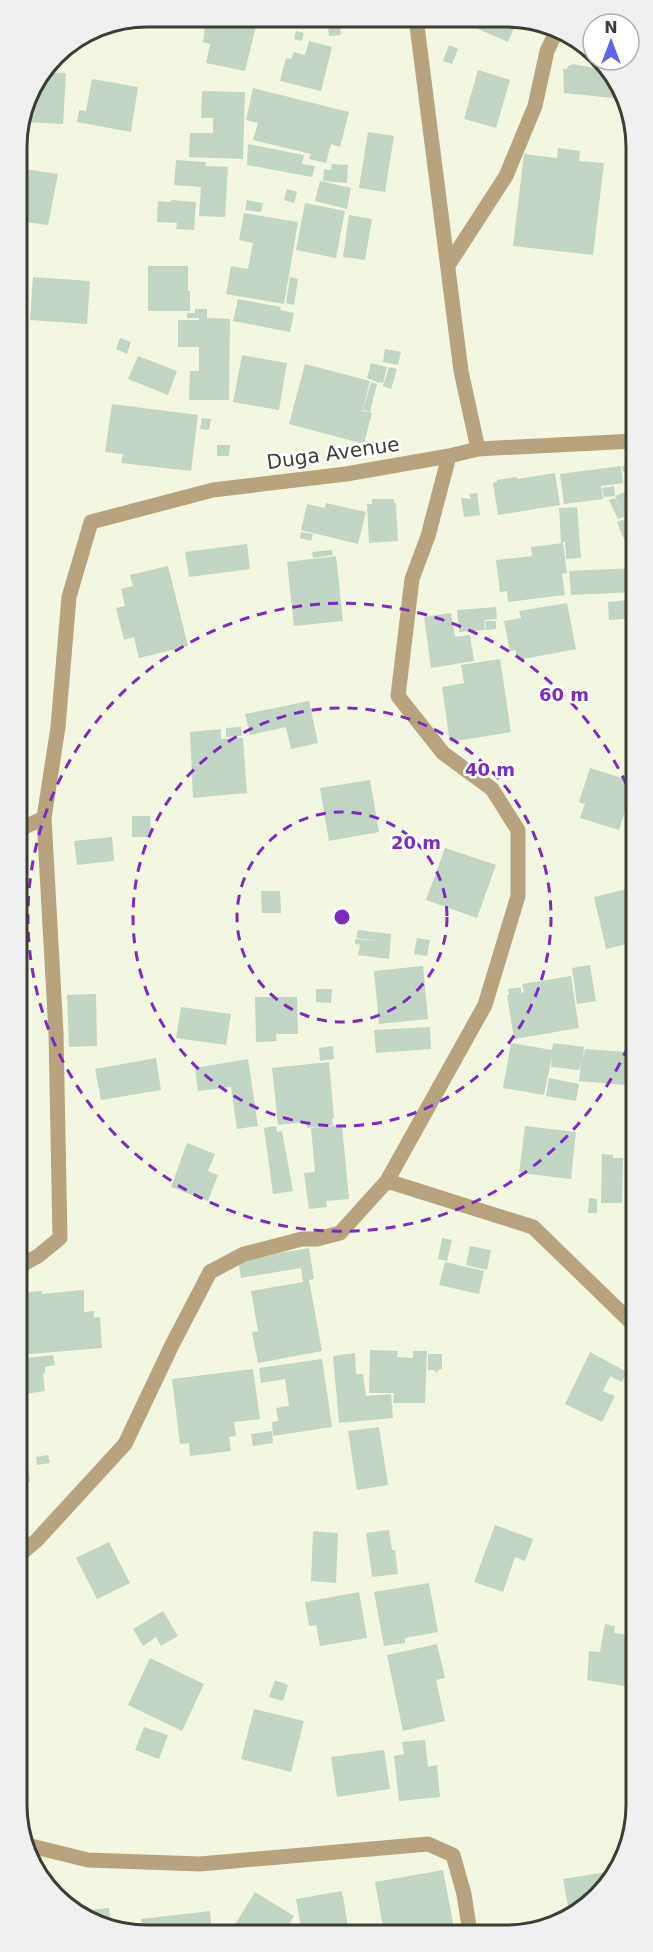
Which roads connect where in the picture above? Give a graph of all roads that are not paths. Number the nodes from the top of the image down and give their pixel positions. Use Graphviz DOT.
graph roads {
  1 [pos="417,27"];
  2 [pos="554,37"];
  3 [pos="449,264"];
  4 [pos="626,441"];
  5 [pos="478,449"];
  6 [pos="449,456"];
  7 [pos="44,818"];
  8 [pos="27,826"];
  9 [pos="387,1181"];
  10 [pos="27,1262"];
  11 [pos="626,1317"];
  12 [pos="27,1548"];
  13 [pos="34,1847"];
  14 [pos="469,1925"];
  1 -- 3 [label="street"];
  2 -- 3 [label="street"];
  3 -- 5 [label="street"];
  4 -- 5 [label="street, Duga Avenue"];
  5 -- 6 [label="street, Duga Avenue"];
  6 -- 7 [label="street, Duga Avenue"];
  6 -- 9 [label="street"];
  7 -- 8 [label="street"];
  7 -- 10 [label="street"];
  9 -- 11 [label="street"];
  9 -- 12 [label="street"];
  13 -- 14 [label="street"];
}
